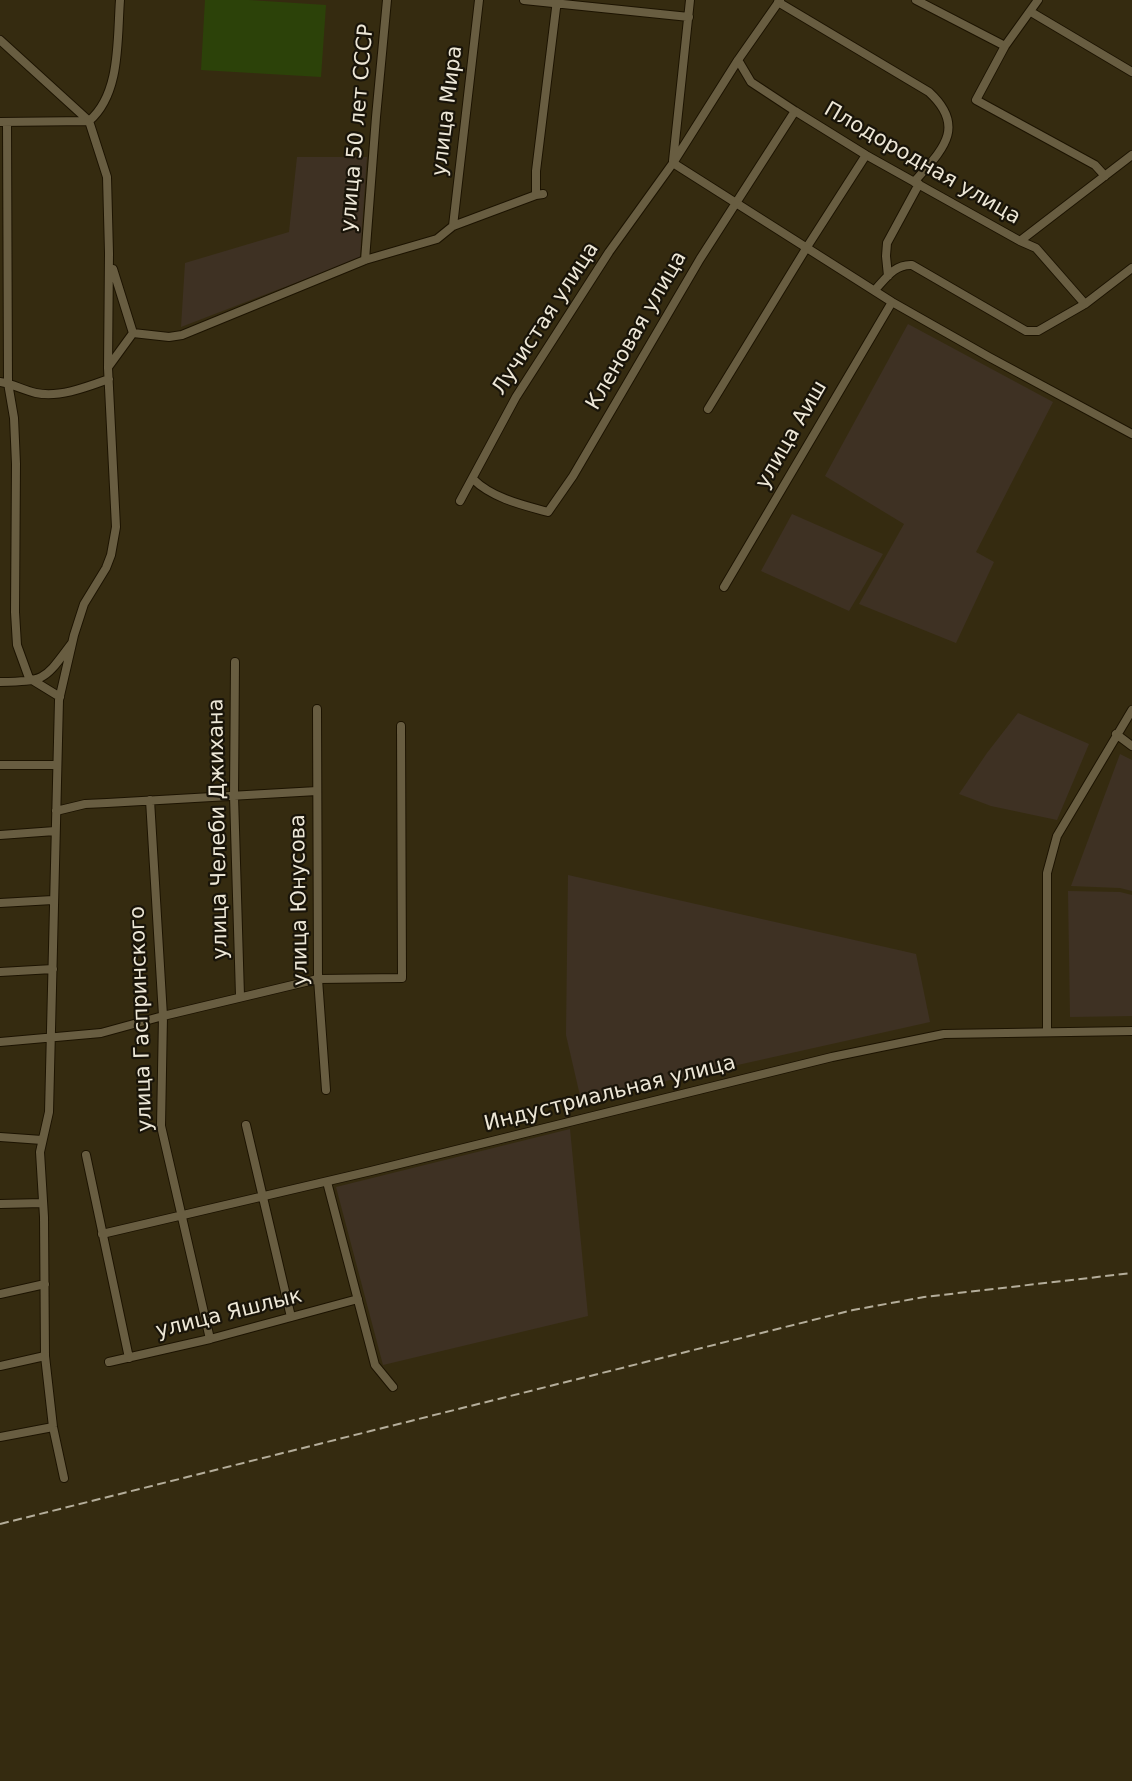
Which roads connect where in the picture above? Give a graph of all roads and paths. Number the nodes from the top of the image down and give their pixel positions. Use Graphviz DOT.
graph roads {
  1 [pos="120,0"];
  2 [pos="387,0"];
  3 [pos="479,0"];
  4 [pos="524,0"];
  5 [pos="690,0"];
  6 [pos="916,0"];
  7 [pos="1038,0"];
  8 [pos="779,1"];
  9 [pos="556,2"];
  10 [pos="1031,12"];
  11 [pos="689,17"];
  12 [pos="0,40"];
  13 [pos="1005,46"];
  14 [pos="738,60"];
  15 [pos="1132,72"];
  16 [pos="795,111"];
  17 [pos="89,121"];
  18 [pos="4,122"];
  19 [pos="866,155"];
  20 [pos="1132,155"];
  21 [pos="673,163"];
  22 [pos="1105,176"];
  23 [pos="917,183"];
  24 [pos="737,203"];
  25 [pos="453,226"];
  26 [pos="1020,241"];
  27 [pos="807,247"];
  28 [pos="110,253"];
  29 [pos="365,260"];
  30 [pos="1132,267"];
  31 [pos="888,276"];
  32 [pos="875,290"];
  33 [pos="892,302"];
  34 [pos="1085,304"];
  35 [pos="133,333"];
  36 [pos="108,368"];
  37 [pos="109,379"];
  38 [pos="4,382"];
  39 [pos="708,409"];
  40 [pos="1132,434"];
  41 [pos="473,479"];
  42 [pos="460,501"];
  43 [pos="724,587"];
  44 [pos="73,641"];
  45 [pos="235,662"];
  46 [pos="33,681"];
  47 [pos="0,682"];
  48 [pos="60,697"];
  49 [pos="317,709"];
  50 [pos="1132,710"];
  51 [pos="401,726"];
  52 [pos="1116,734"];
  53 [pos="1132,746"];
  54 [pos="0,765"];
  55 [pos="57,765"];
  56 [pos="317,791"];
  57 [pos="234,796"];
  58 [pos="150,800"];
  59 [pos="56,811"];
  60 [pos="55,831"];
  61 [pos="0,835"];
  62 [pos="54,900"];
  63 [pos="0,903"];
  64 [pos="53,969"];
  65 [pos="0,972"];
  66 [pos="318,978"];
  67 [pos="240,996"];
  68 [pos="163,1016"];
  69 [pos="1132,1031"];
  70 [pos="1047,1032"];
  71 [pos="51,1039"];
  72 [pos="0,1042"];
  73 [pos="326,1090"];
  74 [pos="246,1125"];
  75 [pos="0,1137"];
  76 [pos="42,1140"];
  77 [pos="86,1155"];
  78 [pos="327,1182"];
  79 [pos="262,1197"];
  80 [pos="43,1203"];
  81 [pos="0,1204"];
  82 [pos="181,1216"];
  83 [pos="102,1234"];
  84 [pos="45,1284"];
  85 [pos="0,1294"];
  86 [pos="358,1299"];
  87 [pos="291,1317"];
  88 [pos="210,1339"];
  89 [pos="45,1356"];
  90 [pos="129,1358"];
  91 [pos="109,1362"];
  92 [pos="0,1366"];
  93 [pos="393,1387"];
  94 [pos="53,1427"];
  95 [pos="0,1437"];
  96 [pos="64,1478"];
  1 -- 17 [label="street"];
  2 -- 29 [label="street, улица 50 лет СССР"];
  3 -- 25 [label="street, улица Мира"];
  4 -- 9 [label="street"];
  5 -- 11 [label="street"];
  6 -- 13 [label="street"];
  7 -- 10 [label="street"];
  8 -- 14 [label="street, Лучистая улица"];
  8 -- 23 [label="street"];
  9 -- 11 [label="street"];
  9 -- 25 [label="street"];
  10 -- 13 [label="street"];
  10 -- 15 [label="street"];
  11 -- 21 [label="street"];
  12 -- 17 [label="street"];
  13 -- 22 [label="street"];
  14 -- 16 [label="street, Плодородная улица"];
  14 -- 21 [label="street, Лучистая улица"];
  16 -- 19 [label="street, Плодородная улица"];
  16 -- 24 [label="street, Кленовая улица"];
  17 -- 18 [label="street"];
  17 -- 28 [label="street"];
  18 -- 38 [label="street"];
  19 -- 23 [label="street, Плодородная улица"];
  19 -- 27 [label="street"];
  20 -- 22 [label="street"];
  21 -- 24 [label="street"];
  21 -- 41 [label="street, Лучистая улица"];
  22 -- 26 [label="street"];
  23 -- 26 [label="street, Плодородная улица"];
  23 -- 31 [label="street"];
  24 -- 27 [label="street"];
  24 -- 41 [label="street, Кленовая улица"];
  25 -- 29 [label="street"];
  26 -- 34 [label="street, Плодородная улица"];
  27 -- 32 [label="street"];
  27 -- 39 [label="street"];
  28 -- 35 [label="street"];
  28 -- 36 [label="street"];
  29 -- 35 [label="street"];
  30 -- 34 [label="street"];
  31 -- 32 [label="street"];
  31 -- 34 [label="street"];
  32 -- 33 [label="street"];
  33 -- 40 [label="street"];
  33 -- 43 [label="street, улица Аиш"];
  35 -- 36 [label="street"];
  36 -- 37 [label="street"];
  37 -- 38 [label="street"];
  37 -- 44 [label="street"];
  38 -- 46 [label="street"];
  41 -- 42 [label="street, Лучистая улица"];
  44 -- 46 [label="street"];
  44 -- 48 [label="street"];
  45 -- 57 [label="street, улица Челеби Джихана"];
  46 -- 47 [label="street"];
  46 -- 48 [label="street"];
  48 -- 55 [label="street"];
  49 -- 56 [label="street, улица Юнусова"];
  50 -- 52 [label="street"];
  51 -- 66 [label="street"];
  52 -- 53 [label="street"];
  52 -- 70 [label="street"];
  54 -- 55 [label="street"];
  55 -- 59 [label="street"];
  56 -- 57 [label="street"];
  56 -- 66 [label="street, улица Юнусова"];
  57 -- 58 [label="street"];
  57 -- 67 [label="street, улица Челеби Джихана"];
  58 -- 59 [label="street"];
  58 -- 68 [label="street, улица Гаспринского"];
  59 -- 60 [label="street"];
  60 -- 61 [label="street"];
  60 -- 62 [label="street"];
  62 -- 63 [label="street"];
  62 -- 64 [label="street"];
  64 -- 65 [label="street"];
  64 -- 71 [label="street"];
  66 -- 67 [label="street"];
  66 -- 73 [label="street, улица Юнусова"];
  67 -- 68 [label="street"];
  68 -- 71 [label="street"];
  68 -- 82 [label="street, улица Гаспринского"];
  69 -- 70 [label="street, Индустриальная улица"];
  70 -- 78 [label="street, Индустриальная улица"];
  71 -- 72 [label="street"];
  71 -- 76 [label="street"];
  74 -- 79 [label="street"];
  75 -- 76 [label="street"];
  76 -- 80 [label="street"];
  77 -- 83 [label="street"];
  78 -- 79 [label="street, Индустриальная улица"];
  78 -- 86 [label="street"];
  79 -- 82 [label="street, Индустриальная улица"];
  79 -- 87 [label="street"];
  80 -- 81 [label="street"];
  80 -- 84 [label="street"];
  82 -- 83 [label="street, Индустриальная улица"];
  82 -- 88 [label="street, улица Гаспринского"];
  83 -- 90 [label="street"];
  84 -- 85 [label="street"];
  84 -- 89 [label="street"];
  86 -- 87 [label="street, улица Яшлык"];
  86 -- 93 [label="street"];
  87 -- 88 [label="street, улица Яшлык"];
  88 -- 90 [label="street, улица Яшлык"];
  89 -- 92 [label="street"];
  89 -- 94 [label="street"];
  90 -- 91 [label="street, улица Яшлык"];
  94 -- 95 [label="street"];
  94 -- 96 [label="street"];
}
